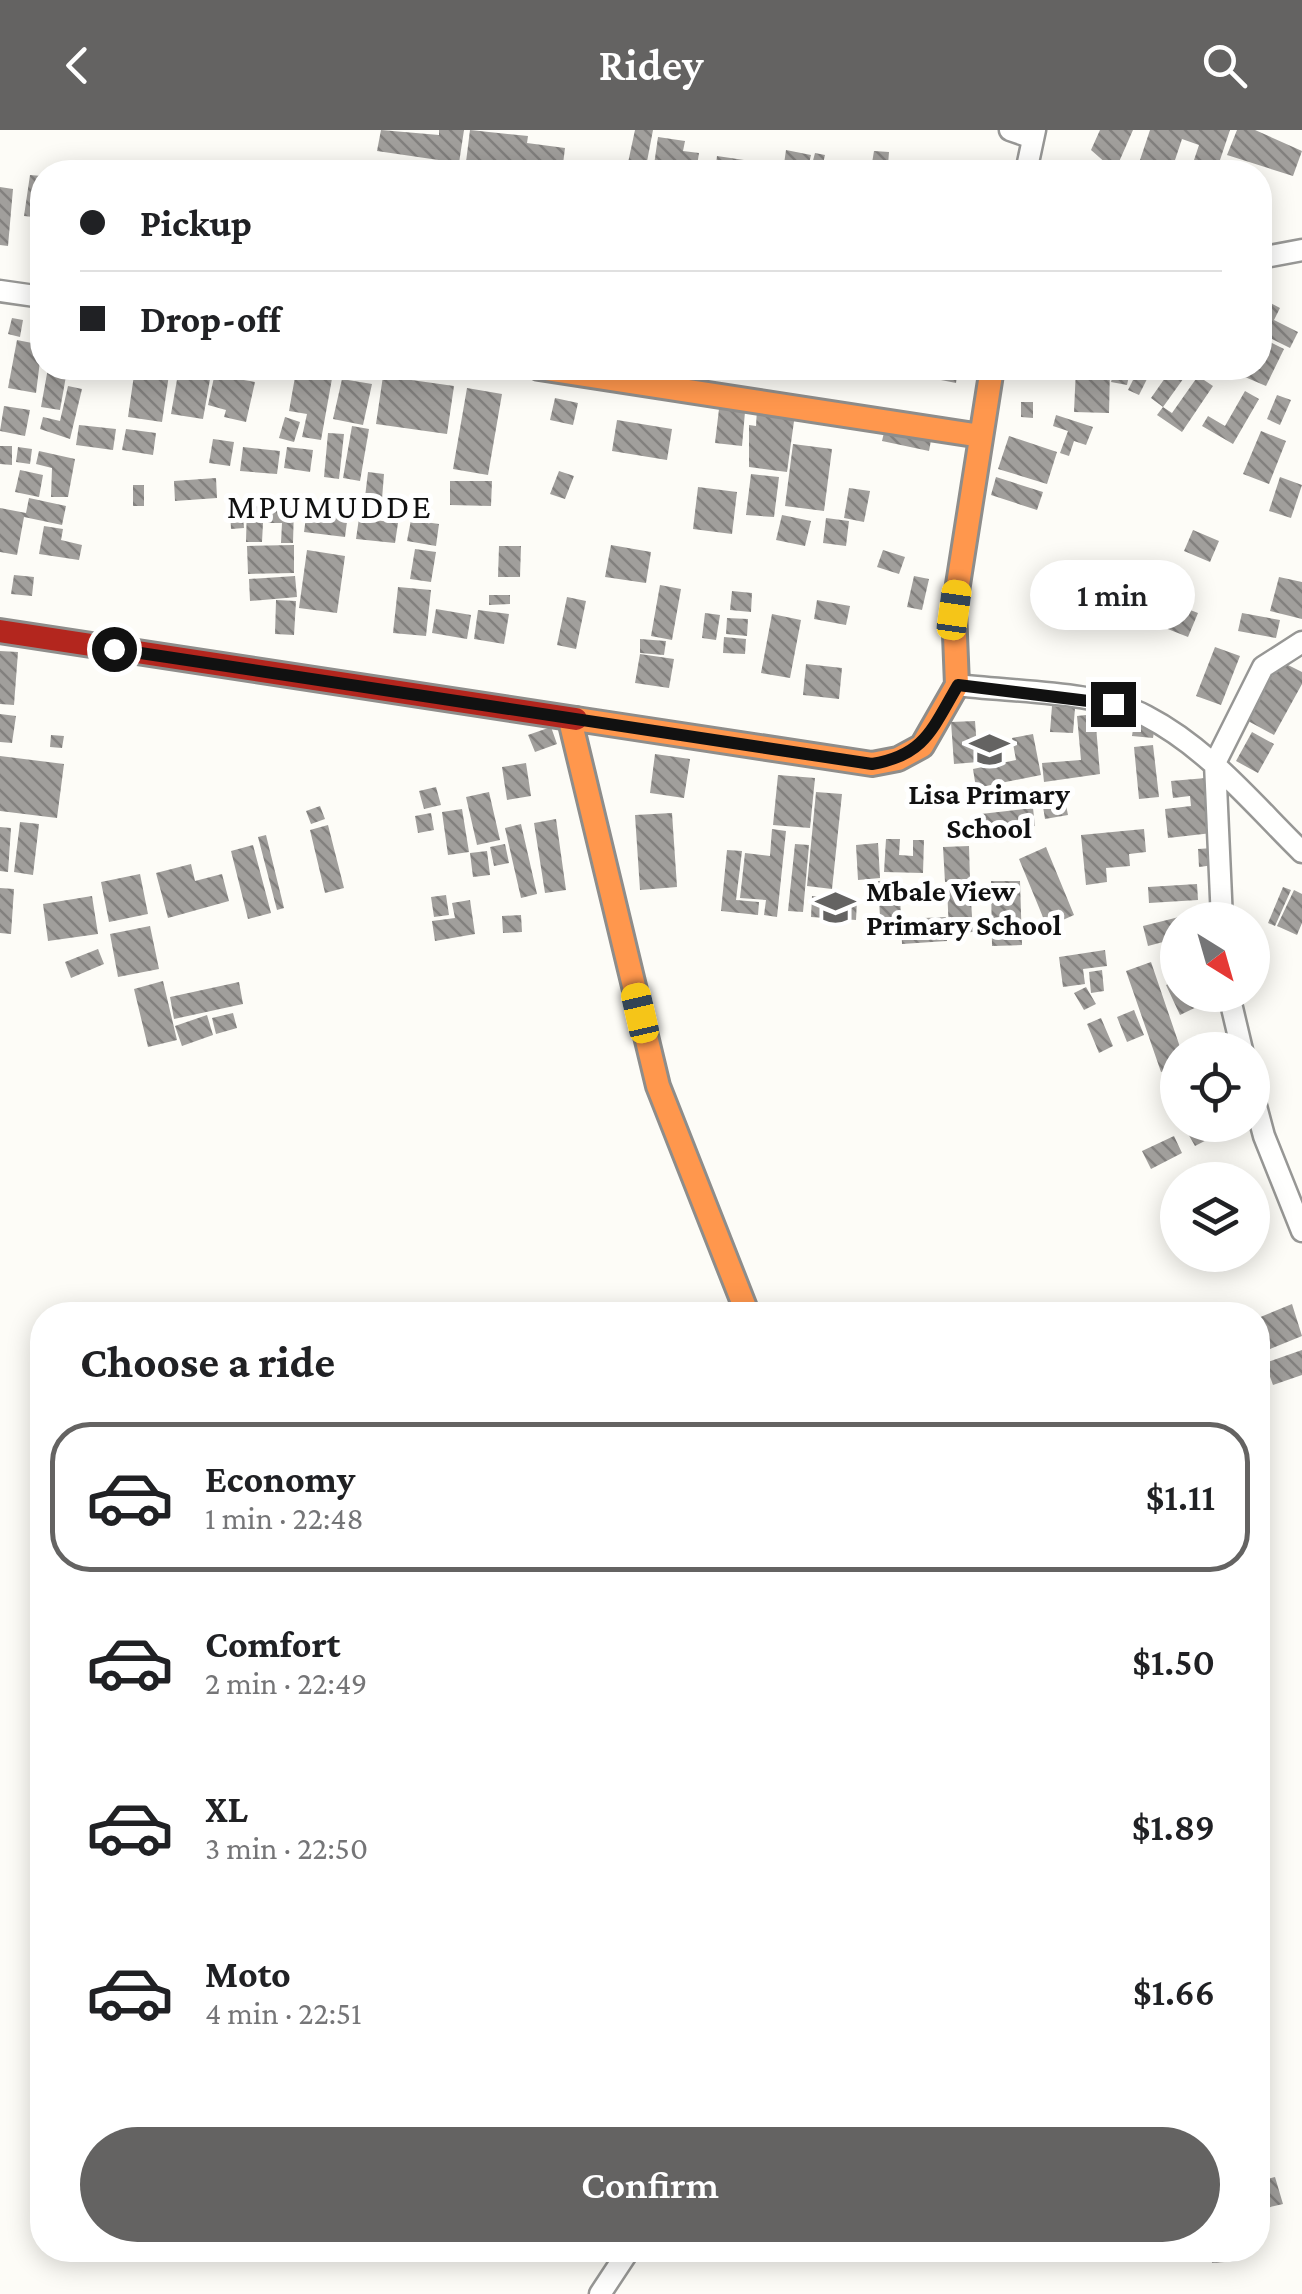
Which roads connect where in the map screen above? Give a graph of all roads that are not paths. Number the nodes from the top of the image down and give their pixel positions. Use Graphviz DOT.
graph roads {
  1 [pos="1010,130"];
  2 [pos="1034,134"];
  3 [pos="1029,160"];
  4 [pos="1302,250"];
  5 [pos="1272,256"];
  6 [pos="0,290"];
  7 [pos="30,296"];
  8 [pos="617,380"];
  9 [pos="990,380"];
  10 [pos="981,436"];
  11 [pos="0,632"];
  12 [pos="1302,642"];
  13 [pos="958,685"];
  14 [pos="570,720"];
  15 [pos="1215,763"];
  16 [pos="1302,852"];
  17 [pos="1221,902"];
  18 [pos="1266,1142"];
  19 [pos="1302,1230"];
  20 [pos="743,1302"];
  21 [pos="621,2262"];
  22 [pos="600,2294"];
  1 -- 2 [label="street"];
  2 -- 3 [label="street"];
  4 -- 5 [label="street"];
  6 -- 7 [label="street"];
  8 -- 10 [label="street"];
  9 -- 10 [label="street"];
  10 -- 13 [label="street"];
  11 -- 14 [label="street"];
  12 -- 15 [label="street"];
  13 -- 14 [label="street"];
  13 -- 15 [label="street"];
  14 -- 20 [label="street"];
  15 -- 16 [label="street"];
  15 -- 17 [label="street"];
  18 -- 19 [label="street"];
  21 -- 22 [label="street"];
}
